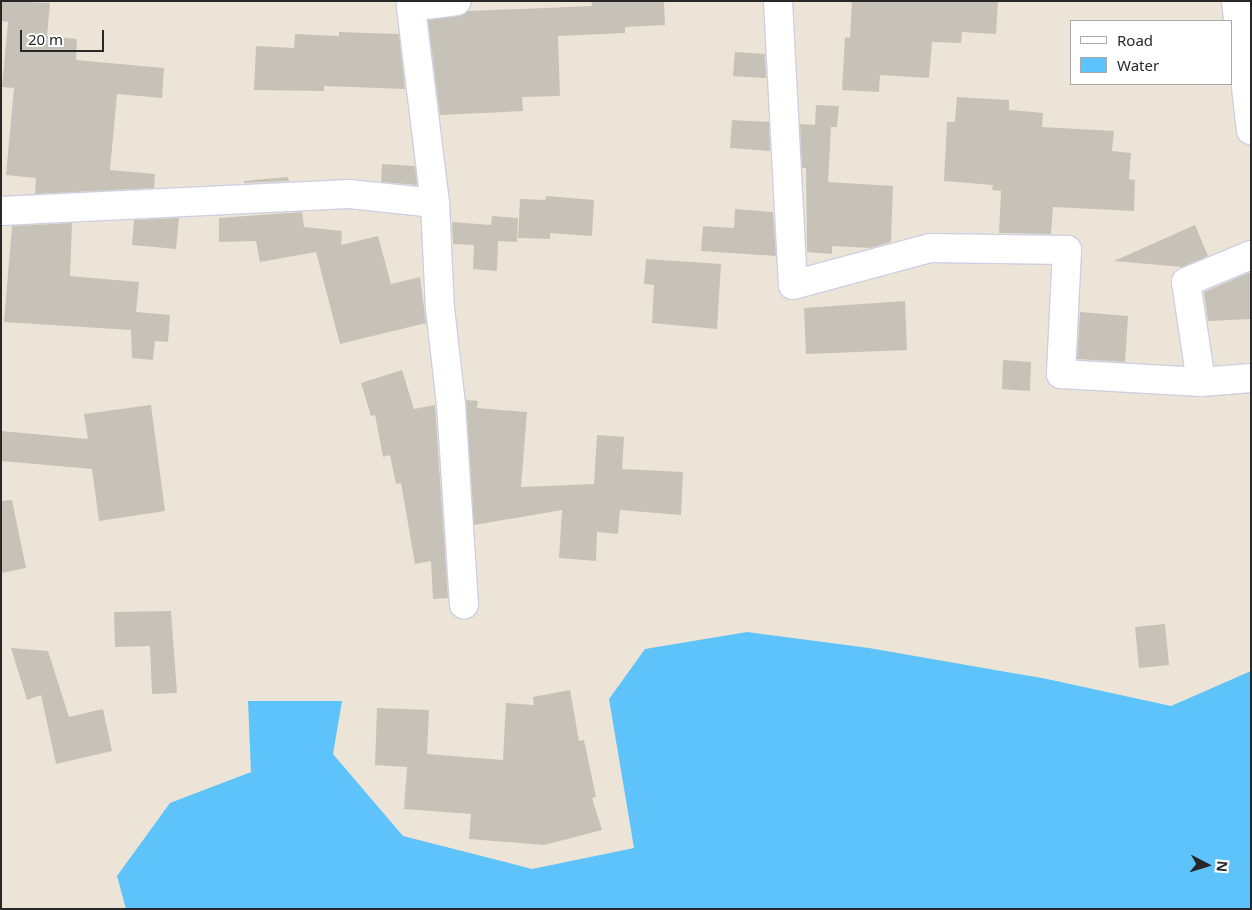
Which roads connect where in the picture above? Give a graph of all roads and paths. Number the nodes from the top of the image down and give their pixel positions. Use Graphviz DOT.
graph roads {
  1 [pos="457,1"];
  2 [pos="778,1"];
  3 [pos="1236,1"];
  4 [pos="411,4"];
  5 [pos="1251,130"];
  6 [pos="436,203"];
  7 [pos="1,211"];
  8 [pos="1251,254"];
  9 [pos="1251,378"];
  10 [pos="1200,382"];
  11 [pos="464,605"];
  1 -- 4 [label="street"];
  2 -- 10 [label="street"];
  3 -- 5 [label="street"];
  4 -- 6 [label="street"];
  6 -- 7 [label="street"];
  6 -- 11 [label="street"];
  8 -- 10 [label="street"];
  9 -- 10 [label="street"];
}
